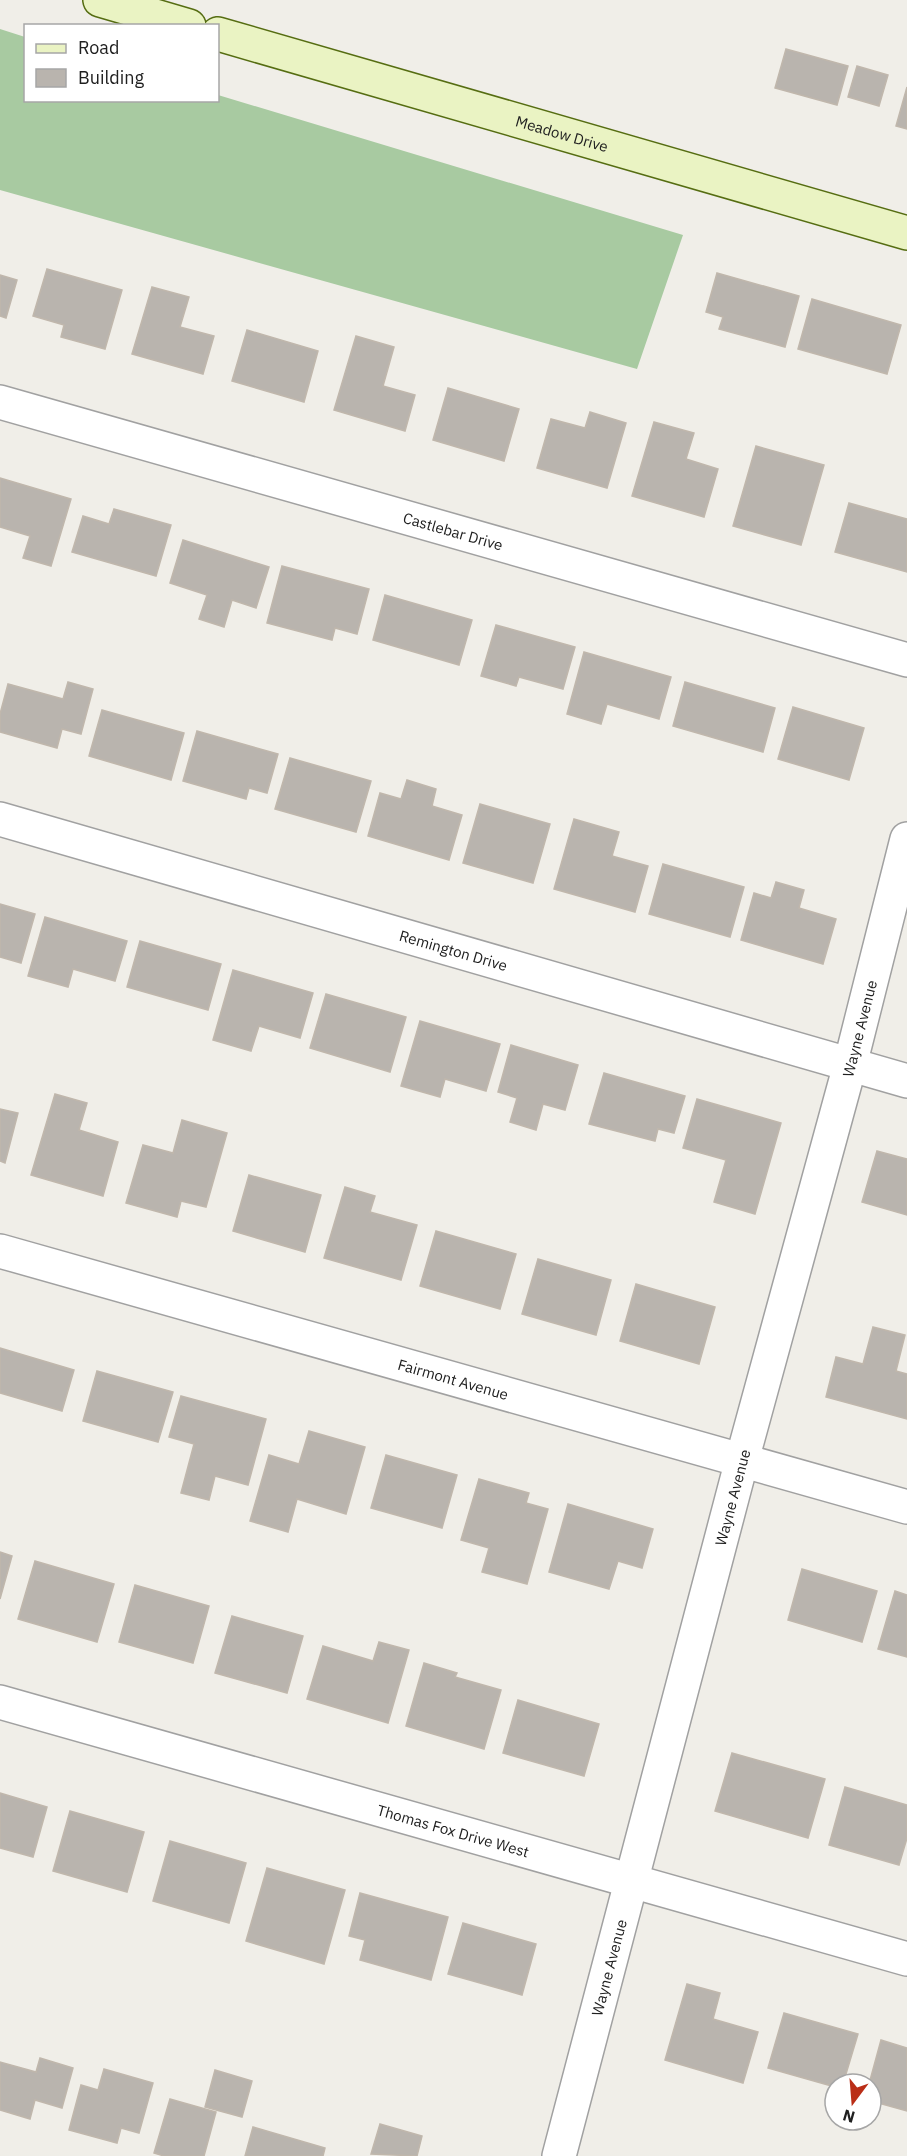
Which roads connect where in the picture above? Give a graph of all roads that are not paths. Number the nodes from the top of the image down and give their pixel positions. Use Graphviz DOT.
graph roads {
  1 [pos="100,0"];
  2 [pos="182,24"];
  3 [pos="219,34"];
  4 [pos="907,232"];
  5 [pos="0,402"];
  6 [pos="907,660"];
  7 [pos="0,819"];
  8 [pos="907,839"];
  9 [pos="850,1065"];
  10 [pos="907,1081"];
  11 [pos="0,1251"];
  12 [pos="742,1460"];
  13 [pos="907,1507"];
  14 [pos="0,1702"];
  15 [pos="631,1881"];
  16 [pos="907,1959"];
  17 [pos="559,2156"];
  1 -- 2 [label="street"];
  3 -- 4 [label="street, Meadow Drive"];
  5 -- 6 [label="street, Castlebar Drive"];
  7 -- 9 [label="street, Remington Drive"];
  8 -- 9 [label="street, Wayne Avenue"];
  9 -- 10 [label="street, Remington Drive"];
  9 -- 12 [label="street, Wayne Avenue"];
  11 -- 12 [label="street, Fairmont Avenue"];
  12 -- 13 [label="street, Fairmont Avenue"];
  12 -- 15 [label="street, Wayne Avenue"];
  14 -- 15 [label="street, Thomas Fox Drive West"];
  15 -- 16 [label="street, Thomas Fox Drive West"];
  15 -- 17 [label="street, Wayne Avenue"];
}
